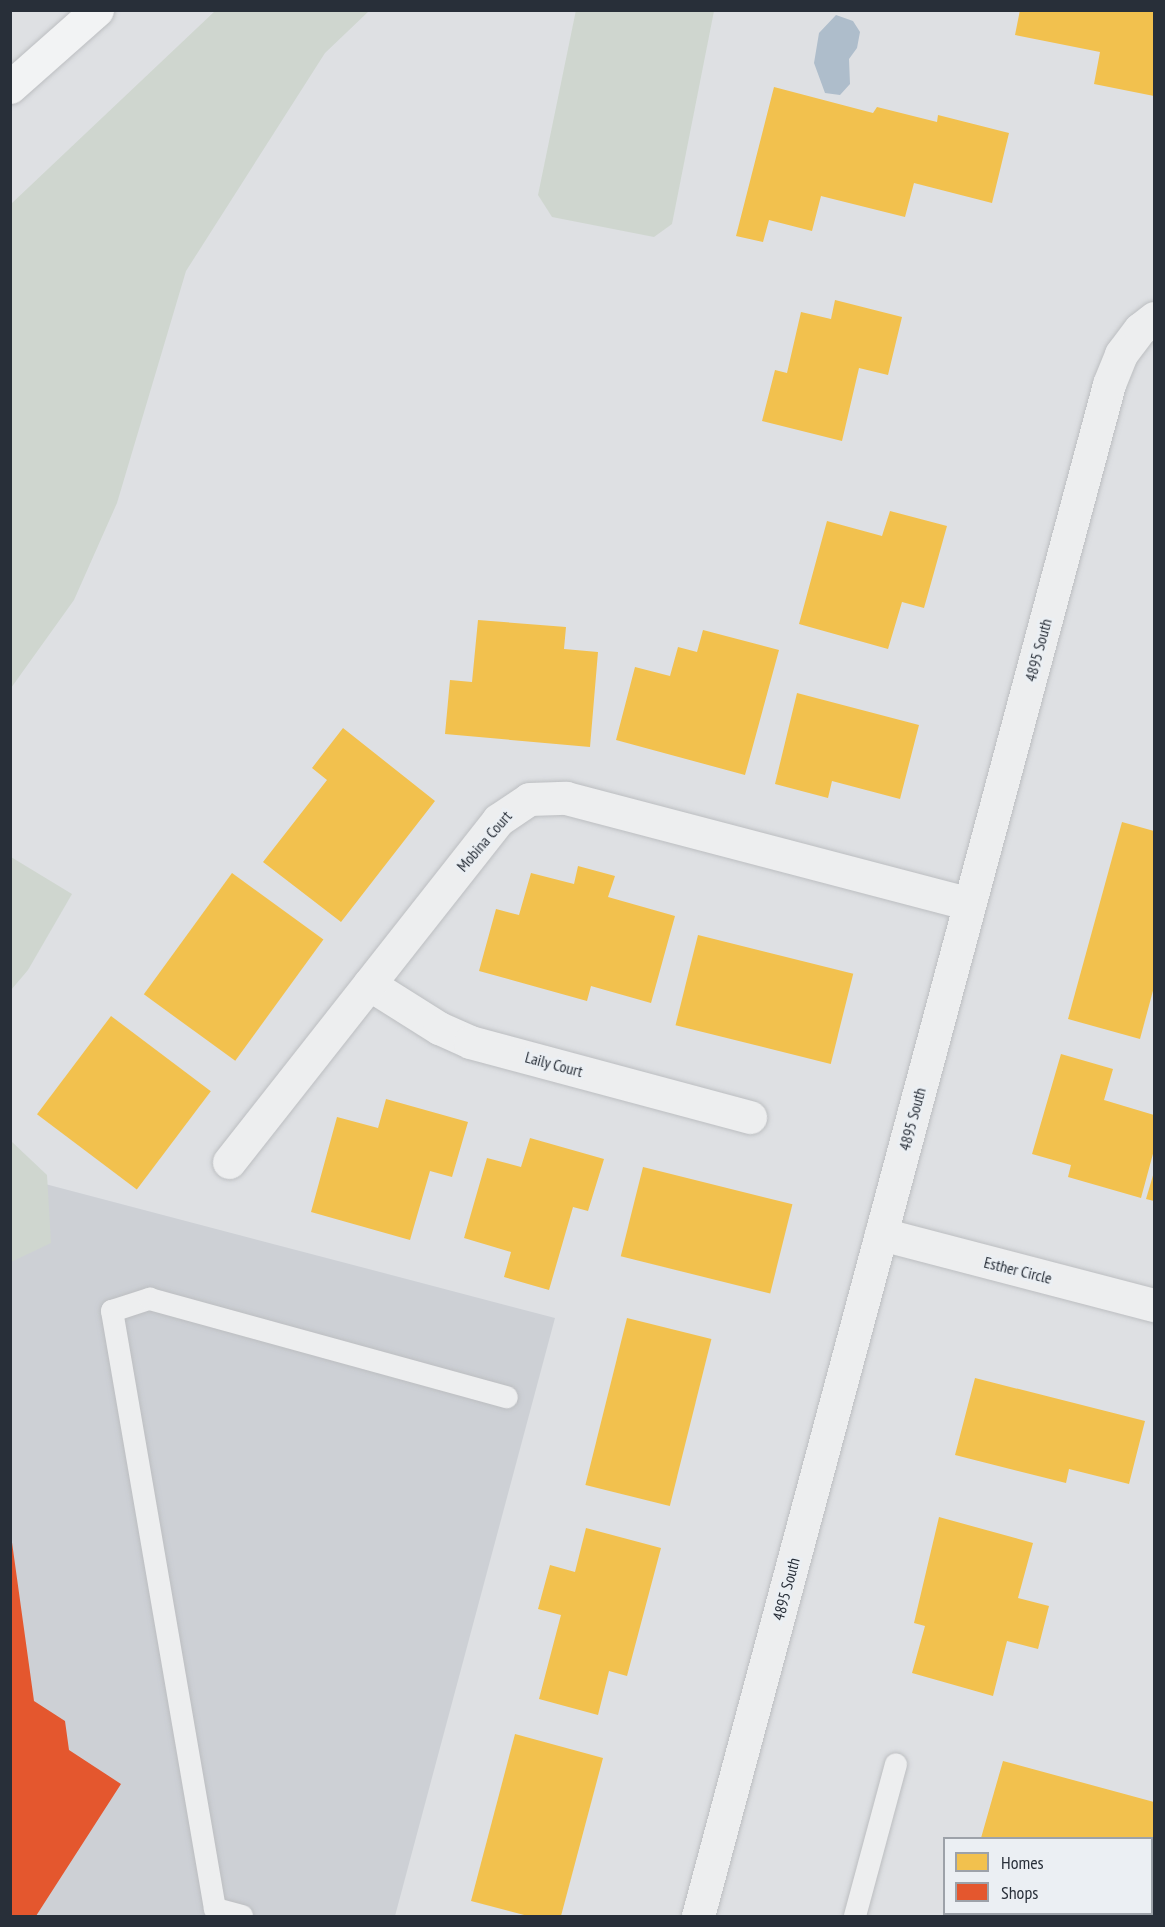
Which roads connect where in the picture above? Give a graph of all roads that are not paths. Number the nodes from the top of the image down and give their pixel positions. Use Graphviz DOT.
graph roads {
  1 [pos="96,10"];
  2 [pos="10,87"];
  3 [pos="1147,324"];
  4 [pos="969,904"];
  5 [pos="369,984"];
  6 [pos="750,1117"];
  7 [pos="229,1162"];
  8 [pos="881,1234"];
  9 [pos="1155,1305"];
  10 [pos="507,1397"];
  11 [pos="896,1764"];
  12 [pos="242,1917"];
  13 [pos="698,1917"];
  14 [pos="855,1917"];
  1 -- 2 [label="main road"];
  3 -- 4 [label="street, 4895 South"];
  4 -- 5 [label="street, Mobina Court"];
  4 -- 8 [label="street, 4895 South"];
  5 -- 6 [label="street, Laily Court"];
  5 -- 7 [label="street, Mobina Court"];
  8 -- 9 [label="street, Esther Circle"];
  8 -- 13 [label="street, 4895 South"];
  10 -- 12 [label="lane"];
  11 -- 14 [label="lane"];
}
